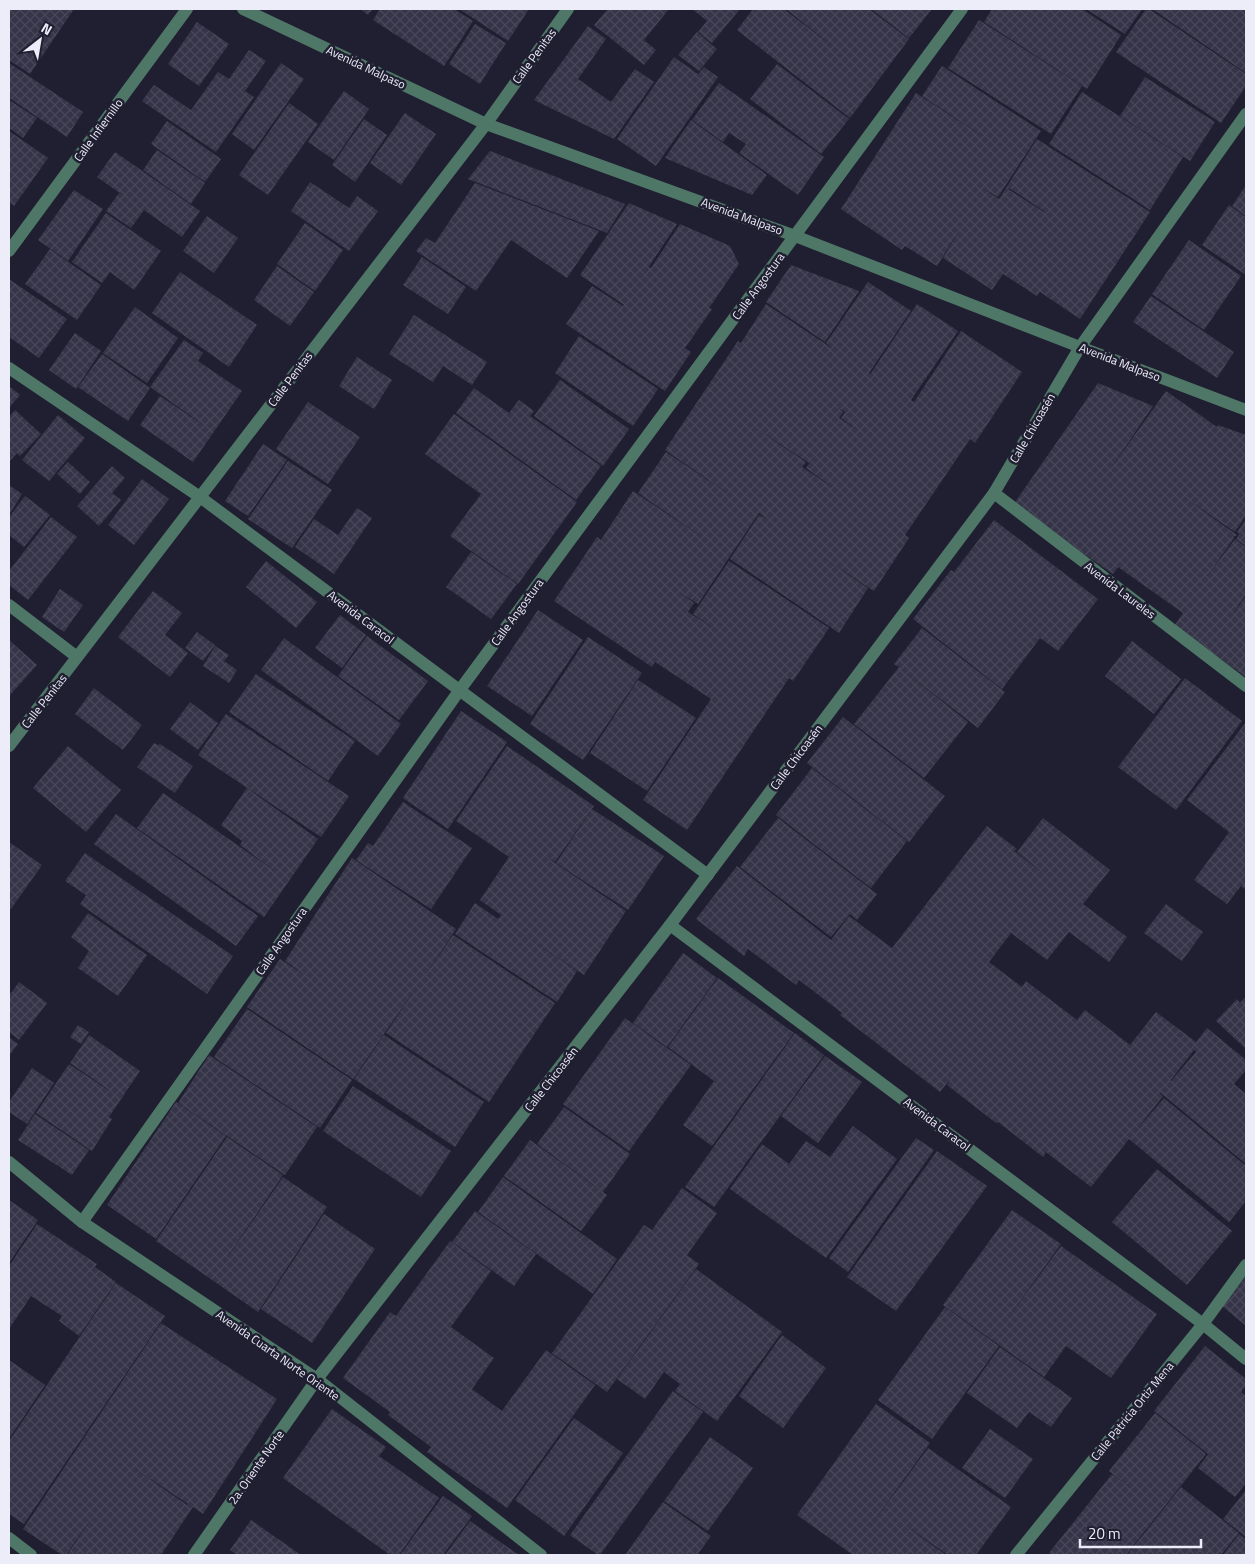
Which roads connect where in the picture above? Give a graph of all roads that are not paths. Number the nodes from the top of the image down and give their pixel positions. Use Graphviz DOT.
graph roads {
  1 [pos="187,9"];
  2 [pos="243,9"];
  3 [pos="568,9"];
  4 [pos="962,9"];
  5 [pos="1246,114"];
  6 [pos="486,124"];
  7 [pos="795,236"];
  8 [pos="9,251"];
  9 [pos="1080,347"];
  10 [pos="9,368"];
  11 [pos="1246,410"];
  12 [pos="994,493"];
  13 [pos="200,497"];
  14 [pos="9,606"];
  15 [pos="77,657"];
  16 [pos="1246,686"];
  17 [pos="459,691"];
  18 [pos="9,746"];
  19 [pos="708,874"];
  20 [pos="670,925"];
  21 [pos="9,1162"];
  22 [pos="82,1222"];
  23 [pos="1246,1265"];
  24 [pos="1203,1324"];
  25 [pos="1246,1359"];
  26 [pos="317,1380"];
  27 [pos="9,1538"];
  28 [pos="31,1555"];
  29 [pos="194,1555"];
  30 [pos="541,1555"];
  31 [pos="1018,1555"];
  1 -- 8 [label="street, Calle Infiernillo"];
  2 -- 6 [label="street, Avenida Malpaso"];
  3 -- 6 [label="street, Calle Penitas"];
  4 -- 7 [label="street, Calle Angostura"];
  5 -- 9 [label="street, Calle Chicoasén"];
  6 -- 7 [label="street, Avenida Malpaso"];
  6 -- 13 [label="street, Calle Penitas"];
  7 -- 9 [label="street, Avenida Malpaso"];
  7 -- 17 [label="street, Calle Angostura"];
  9 -- 11 [label="street, Avenida Malpaso"];
  9 -- 12 [label="street, Calle Chicoasén"];
  10 -- 13 [label="street, Avenida Caracol"];
  12 -- 16 [label="street, Avenida Laureles"];
  12 -- 19 [label="street, Calle Chicoasén"];
  13 -- 15 [label="street, Calle Penitas"];
  13 -- 17 [label="street, Avenida Caracol"];
  14 -- 15 [label="street"];
  15 -- 18 [label="street, Calle Penitas"];
  17 -- 19 [label="street, Avenida Caracol"];
  17 -- 22 [label="street, Calle Angostura"];
  19 -- 20 [label="street, Calle Chicoasén"];
  20 -- 24 [label="street, Avenida Caracol"];
  20 -- 26 [label="street, Calle Chicoasén"];
  21 -- 22 [label="street, Avenida Cuarta Norte Oriente"];
  22 -- 26 [label="street, Avenida Cuarta Norte Oriente"];
  23 -- 24 [label="street, Calle Patricia Ortiz Mena"];
  24 -- 25 [label="street, Avenida Caracol"];
  24 -- 31 [label="street, Calle Patricia Ortiz Mena"];
  26 -- 29 [label="street, 2a. Oriente Norte"];
  26 -- 30 [label="street, Avenida Cuarta Norte Oriente"];
  27 -- 28 [label="street"];
}
